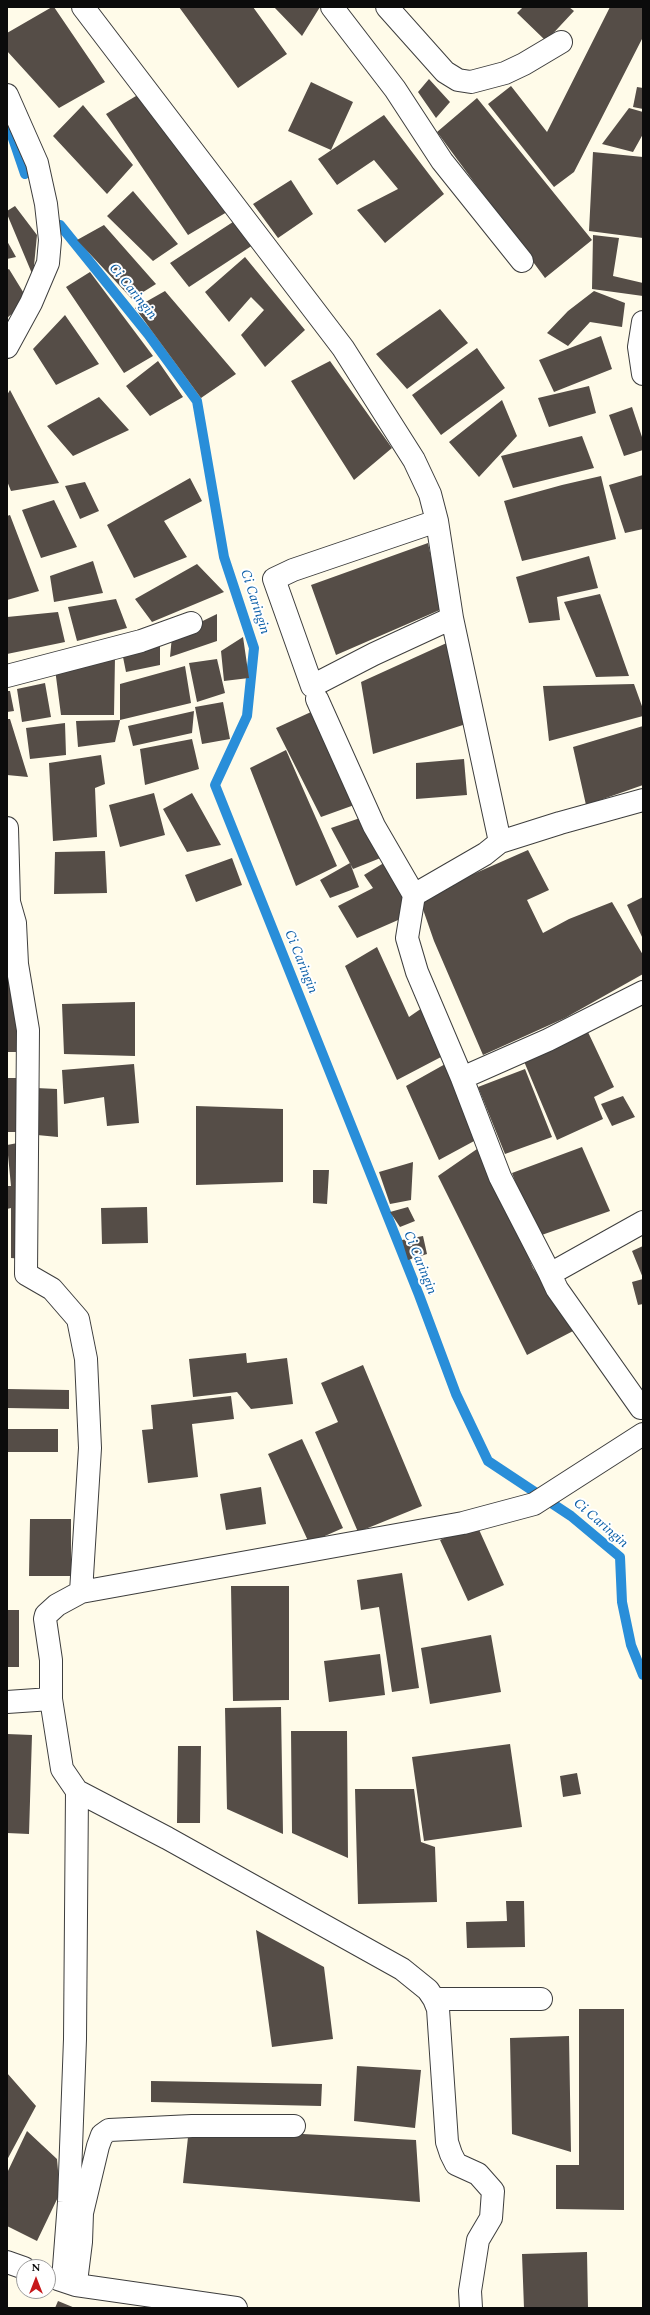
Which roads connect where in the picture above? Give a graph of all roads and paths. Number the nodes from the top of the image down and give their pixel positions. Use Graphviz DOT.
graph roads {
  1 [pos="83,7"];
  2 [pos="332,7"];
  3 [pos="388,7"];
  4 [pos="561,42"];
  5 [pos="7,95"];
  6 [pos="522,262"];
  7 [pos="643,322"];
  8 [pos="7,347"];
  9 [pos="643,374"];
  10 [pos="437,521"];
  11 [pos="452,618"];
  12 [pos="191,624"];
  13 [pos="7,676"];
  14 [pos="317,699"];
  15 [pos="643,800"];
  16 [pos="7,828"];
  17 [pos="500,842"];
  18 [pos="414,895"];
  19 [pos="643,992"];
  20 [pos="462,1078"];
  21 [pos="643,1222"];
  22 [pos="550,1274"];
  23 [pos="641,1408"];
  24 [pos="643,1434"];
  25 [pos="81,1592"];
  26 [pos="51,1699"];
  27 [pos="7,1702"];
  28 [pos="77,1791"];
  29 [pos="434,1999"];
  30 [pos="540,1999"];
  31 [pos="294,2126"];
  32 [pos="62,2280"];
  33 [pos="236,2308"];
  34 [pos="471,2308"];
  1 -- 10 [label="street"];
  2 -- 6 [label="street"];
  3 -- 4 [label="street"];
  5 -- 8 [label="street"];
  7 -- 9 [label="street"];
  10 -- 11 [label="street"];
  10 -- 11 [label="street"];
  11 -- 17 [label="street"];
  12 -- 13 [label="street"];
  14 -- 18 [label="street"];
  15 -- 17 [label="street"];
  16 -- 25 [label="street"];
  17 -- 18 [label="street"];
  18 -- 20 [label="street"];
  19 -- 20 [label="street"];
  20 -- 22 [label="street"];
  21 -- 22 [label="street"];
  22 -- 23 [label="street"];
  24 -- 25 [label="street"];
  25 -- 26 [label="street"];
  26 -- 27 [label="street"];
  26 -- 28 [label="street"];
  28 -- 29 [label="street"];
  28 -- 32 [label="street"];
  29 -- 30 [label="street"];
  29 -- 34 [label="street"];
  31 -- 32 [label="street"];
  32 -- 33 [label="street"];
}
